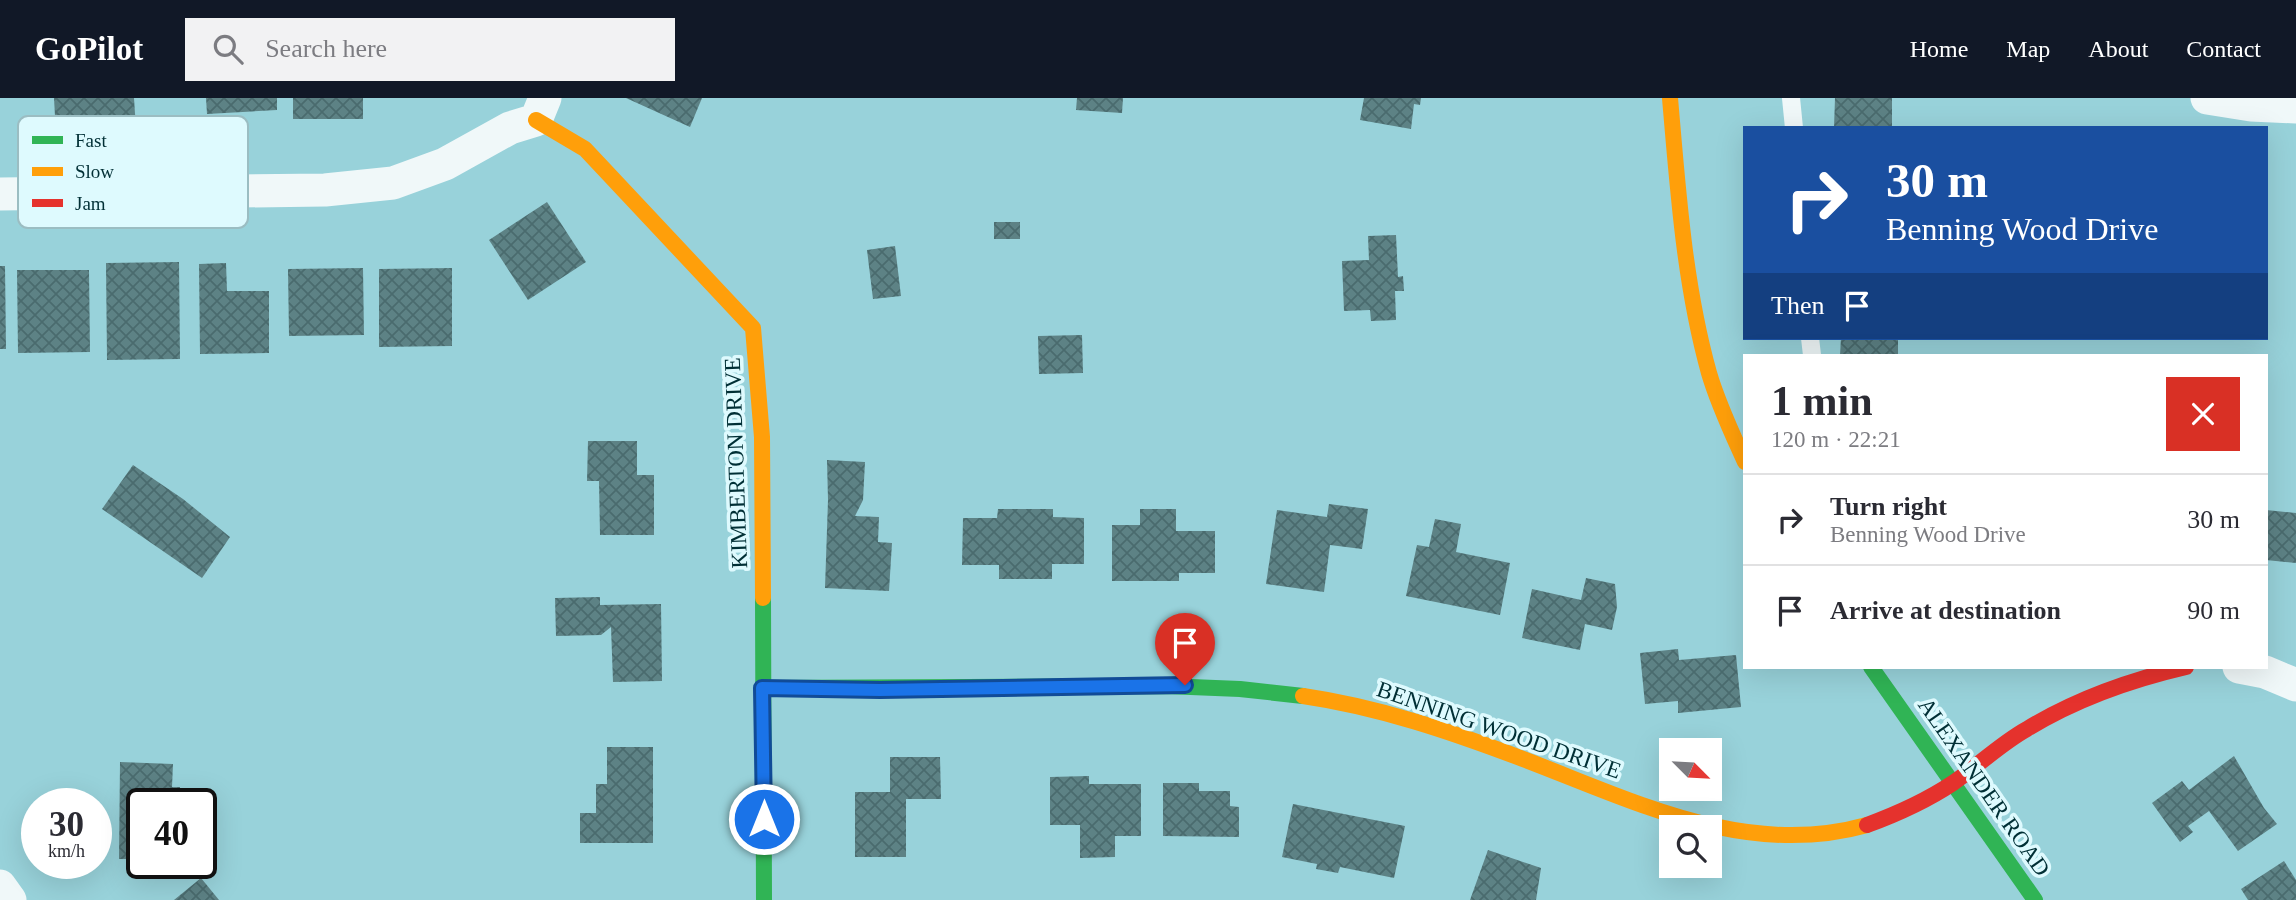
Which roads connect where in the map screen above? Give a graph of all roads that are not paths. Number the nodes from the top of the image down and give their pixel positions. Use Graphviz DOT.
graph roads {
  1 [pos="1670,98"];
  2 [pos="1791,98"];
  3 [pos="2207,98"];
  4 [pos="2296,107"];
  5 [pos="541,109"];
  6 [pos="1794,126"];
  7 [pos="248,191"];
  8 [pos="0,194"];
  9 [pos="18,194"];
  10 [pos="1743,457"];
  11 [pos="1872,669"];
  12 [pos="2176,669"];
  13 [pos="2249,669"];
  14 [pos="2296,685"];
  15 [pos="762,688"];
  16 [pos="1953,782"];
  17 [pos="0,886"];
  18 [pos="10,900"];
  19 [pos="764,900"];
  20 [pos="2035,900"];
  1 -- 10 [label="street"];
  2 -- 6 [label="lane"];
  3 -- 4 [label="street"];
  5 -- 7 [label="street"];
  5 -- 15 [label="street, KIMBERTON DRIVE"];
  8 -- 9 [label="street"];
  11 -- 16 [label="street, ALEXANDER ROAD"];
  12 -- 16 [label="street, BENNING WOOD DRIVE"];
  13 -- 14 [label="street"];
  15 -- 16 [label="street, BENNING WOOD DRIVE"];
  15 -- 19 [label="street, KIMBERTON DRIVE"];
  16 -- 20 [label="street, ALEXANDER ROAD"];
  17 -- 18 [label="street"];
}
